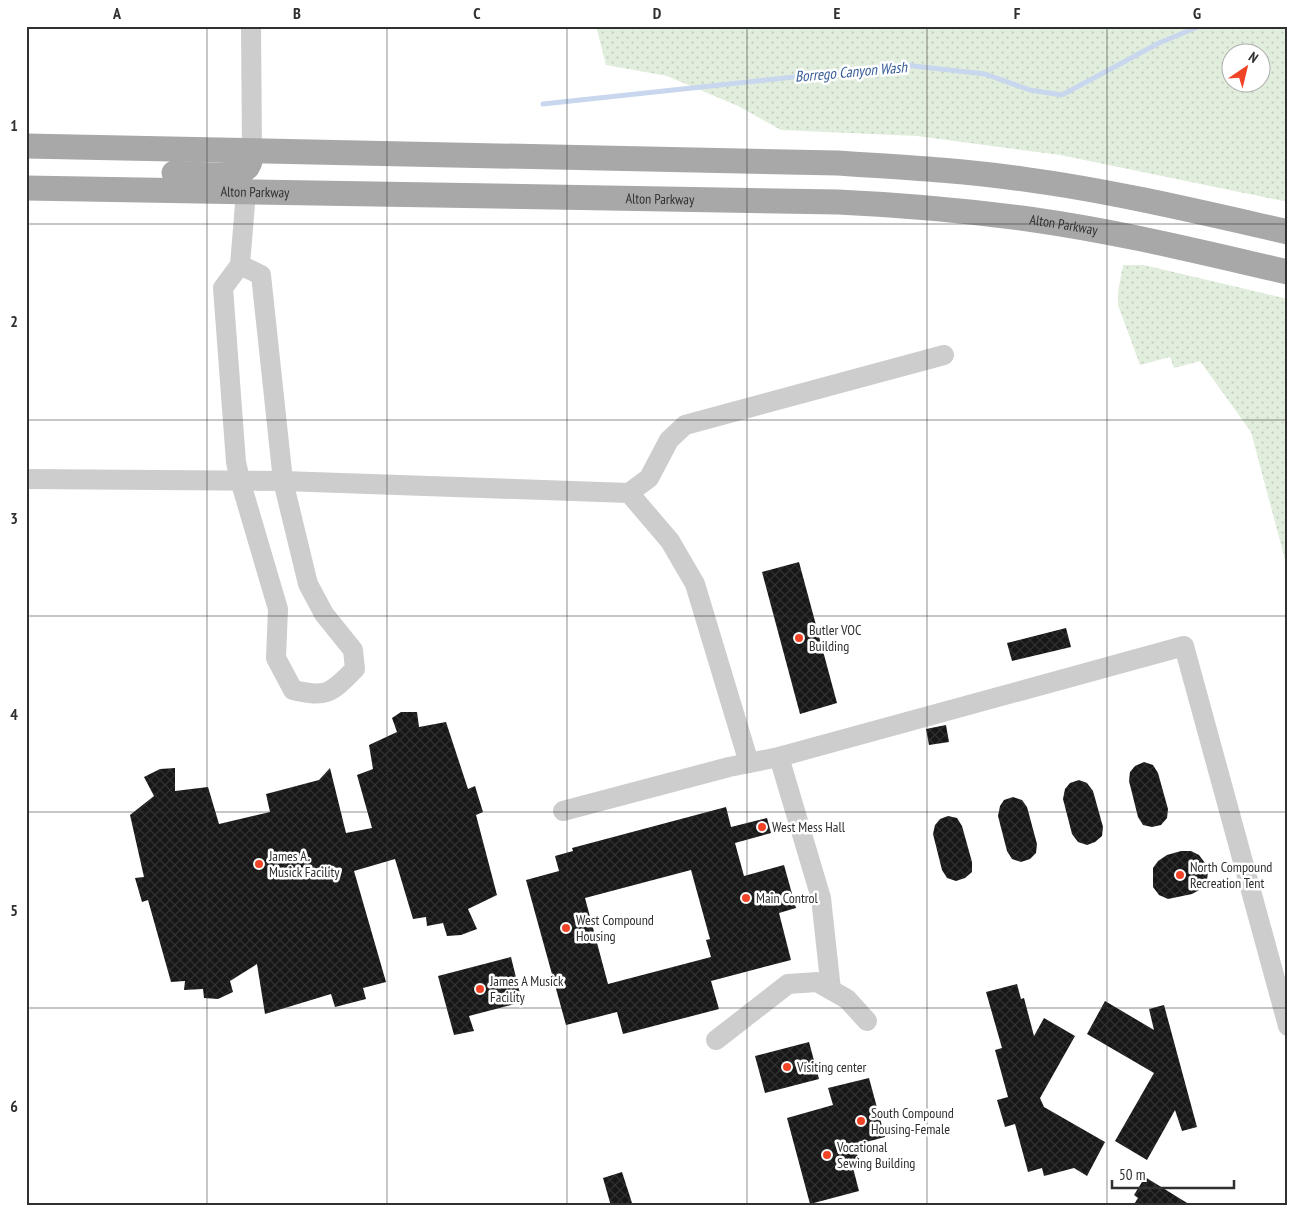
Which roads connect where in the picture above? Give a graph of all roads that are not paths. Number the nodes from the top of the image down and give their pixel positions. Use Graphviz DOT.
graph roads {
  1 [pos="251,26"];
  2 [pos="26,146"];
  3 [pos="252,151"];
  4 [pos="26,179"];
  5 [pos="26,188"];
  6 [pos="246,192"];
  7 [pos="1288,232"];
  8 [pos="240,266"];
  9 [pos="1288,272"];
  10 [pos="944,355"];
  11 [pos="26,479"];
  12 [pos="240,480"];
  13 [pos="284,481"];
  14 [pos="629,493"];
  15 [pos="778,757"];
  16 [pos="749,763"];
  17 [pos="563,811"];
  18 [pos="831,990"];
  19 [pos="867,1021"];
  20 [pos="1288,1026"];
  21 [pos="716,1040"];
  1 -- 3 [label="lane"];
  2 -- 3 [label="main road"];
  3 -- 4 [label="main road"];
  3 -- 7 [label="main road"];
  5 -- 6 [label="main road, Alton Parkway"];
  6 -- 8 [label="lane"];
  6 -- 9 [label="main road, Alton Parkway"];
  8 -- 12 [label="lane"];
  8 -- 13 [label="lane"];
  10 -- 14 [label="lane"];
  11 -- 12 [label="lane"];
  12 -- 13 [label="lane"];
  12 -- 13 [label="lane"];
  13 -- 14 [label="lane"];
  14 -- 16 [label="lane"];
  15 -- 16 [label="lane"];
  15 -- 18 [label="lane"];
  15 -- 20 [label="lane"];
  16 -- 17 [label="lane"];
  18 -- 19 [label="lane"];
  18 -- 21 [label="lane"];
}
